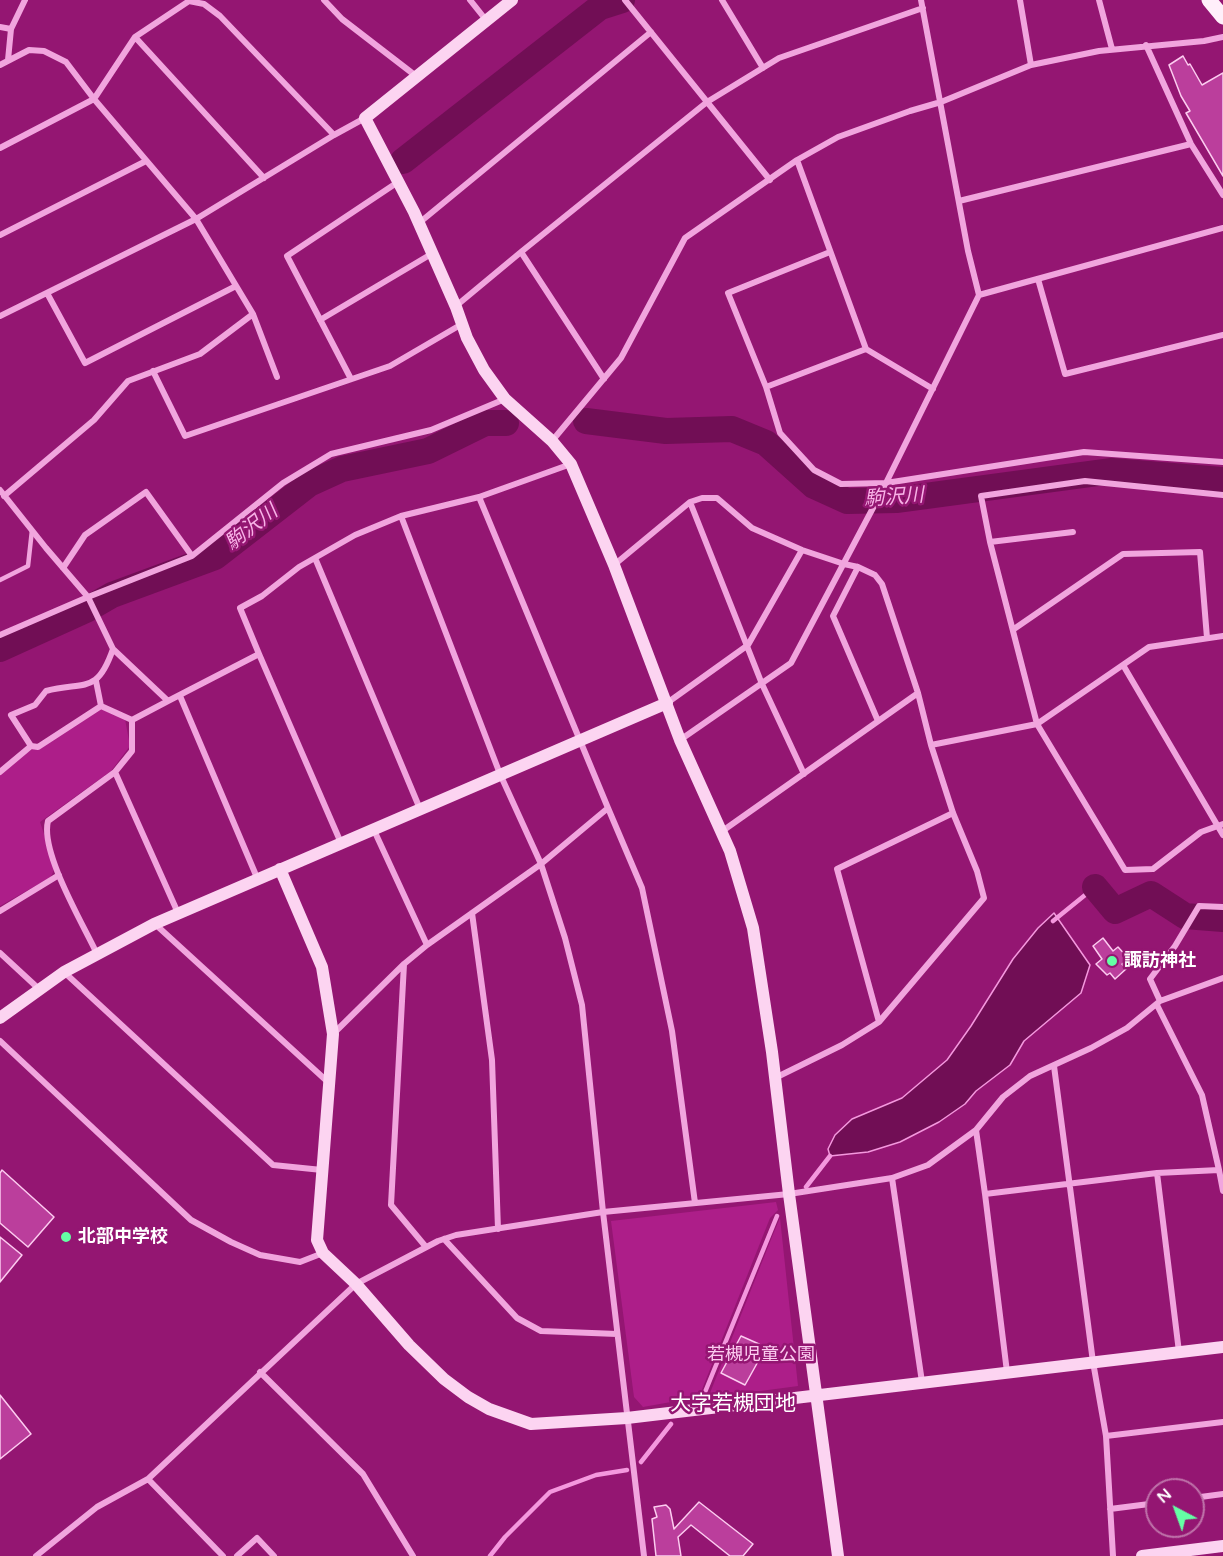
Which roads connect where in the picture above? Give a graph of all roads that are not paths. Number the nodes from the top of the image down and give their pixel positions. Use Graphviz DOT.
graph roads {
  1 [pos="25,0"];
  2 [pos="324,0"];
  3 [pos="470,0"];
  4 [pos="512,0"];
  5 [pos="625,0"];
  6 [pos="722,0"];
  7 [pos="921,0"];
  8 [pos="1020,0"];
  9 [pos="1099,0"];
  10 [pos="1209,0"];
  11 [pos="922,8"];
  12 [pos="1223,17"];
  13 [pos="486,20"];
  14 [pos="0,27"];
  15 [pos="11,29"];
  16 [pos="651,32"];
  17 [pos="135,37"];
  18 [pos="1223,37"];
  19 [pos="1146,45"];
  20 [pos="1112,49"];
  21 [pos="8,60"];
  22 [pos="0,65"];
  23 [pos="1031,65"];
  24 [pos="763,68"];
  25 [pos="416,77"];
  26 [pos="94,99"];
  27 [pos="707,102"];
  28 [pos="941,102"];
  29 [pos="365,118"];
  30 [pos="334,135"];
  31 [pos="1191,144"];
  32 [pos="0,148"];
  33 [pos="797,160"];
  34 [pos="146,161"];
  35 [pos="264,178"];
  36 [pos="770,180"];
  37 [pos="398,182"];
  38 [pos="1223,195"];
  39 [pos="959,201"];
  40 [pos="196,219"];
  41 [pos="419,223"];
  42 [pos="1223,228"];
  43 [pos="0,235"];
  44 [pos="520,252"];
  45 [pos="830,252"];
  46 [pos="433,253"];
  47 [pos="1038,279"];
  48 [pos="236,286"];
  49 [pos="47,293"];
  50 [pos="979,295"];
  51 [pos="456,307"];
  52 [pos="253,314"];
  53 [pos="0,316"];
  54 [pos="320,320"];
  55 [pos="462,324"];
  56 [pos="1223,335"];
  57 [pos="866,350"];
  58 [pos="153,371"];
  59 [pos="277,377"];
  60 [pos="351,379"];
  61 [pos="604,379"];
  62 [pos="766,387"];
  63 [pos="933,388"];
  64 [pos="505,399"];
  65 [pos="552,441"];
  66 [pos="1223,462"];
  67 [pos="571,464"];
  68 [pos="884,486"];
  69 [pos="2,493"];
  70 [pos="1223,495"];
  71 [pos="479,497"];
  72 [pos="690,502"];
  73 [pos="400,516"];
  74 [pos="32,530"];
  75 [pos="1073,532"];
  76 [pos="990,542"];
  77 [pos="802,550"];
  78 [pos="192,556"];
  79 [pos="315,558"];
  80 [pos="844,564"];
  81 [pos="614,566"];
  82 [pos="858,567"];
  83 [pos="63,568"];
  84 [pos="0,579"];
  85 [pos="88,597"];
  86 [pos="1014,629"];
  87 [pos="0,635"];
  88 [pos="1223,636"];
  89 [pos="1207,638"];
  90 [pos="748,645"];
  91 [pos="113,650"];
  92 [pos="259,654"];
  93 [pos="1123,665"];
  94 [pos="96,681"];
  95 [pos="762,684"];
  96 [pos="918,693"];
  97 [pos="180,696"];
  98 [pos="168,701"];
  99 [pos="667,703"];
  100 [pos="100,706"];
  101 [pos="132,720"];
  102 [pos="878,721"];
  103 [pos="1037,724"];
  104 [pos="581,740"];
  105 [pos="680,740"];
  106 [pos="931,745"];
  107 [pos="31,746"];
  108 [pos="0,772"];
  109 [pos="116,772"];
  110 [pos="500,774"];
  111 [pos="804,774"];
  112 [pos="608,808"];
  113 [pos="420,809"];
  114 [pos="953,813"];
  115 [pos="1221,825"];
  116 [pos="374,828"];
  117 [pos="721,832"];
  118 [pos="1223,835"];
  119 [pos="341,843"];
  120 [pos="541,864"];
  121 [pos="280,868"];
  122 [pos="59,875"];
  123 [pos="258,880"];
  124 [pos="1223,907"];
  125 [pos="0,911"];
  126 [pos="178,913"];
  127 [pos="472,913"];
  128 [pos="154,924"];
  129 [pos="427,945"];
  130 [pos="0,953"];
  131 [pos="98,954"];
  132 [pos="404,964"];
  133 [pos="64,972"];
  134 [pos="1223,978"];
  135 [pos="39,988"];
  136 [pos="1158,1003"];
  137 [pos="0,1018"];
  138 [pos="879,1022"];
  139 [pos="333,1034"];
  140 [pos="0,1041"];
  141 [pos="1054,1065"];
  142 [pos="775,1078"];
  143 [pos="330,1084"];
  144 [pos="976,1130"];
  145 [pos="1215,1155"];
  146 [pos="1223,1155"];
  147 [pos="322,1170"];
  148 [pos="1219,1170"];
  149 [pos="1157,1173"];
  150 [pos="892,1178"];
  151 [pos="1069,1184"];
  152 [pos="1223,1191"];
  153 [pos="789,1194"];
  154 [pos="985,1194"];
  155 [pos="695,1203"];
  156 [pos="603,1212"];
  157 [pos="498,1229"];
  158 [pos="444,1239"];
  159 [pos="426,1247"];
  160 [pos="323,1253"];
  161 [pos="356,1284"];
  162 [pos="617,1334"];
  163 [pos="1223,1347"];
  164 [pos="1179,1352"];
  165 [pos="1093,1362"];
  166 [pos="260,1372"];
  167 [pos="1008,1372"];
  168 [pos="922,1382"];
  169 [pos="818,1394"];
  170 [pos="627,1418"];
  171 [pos="1223,1422"];
  172 [pos="1106,1437"];
  173 [pos="148,1479"];
  174 [pos="1223,1494"];
  175 [pos="1205,1496"];
  176 [pos="1145,1505"];
  177 [pos="1110,1509"];
  178 [pos="1223,1546"];
  179 [pos="36,1556"];
  180 [pos="223,1556"];
  181 [pos="237,1556"];
  182 [pos="274,1556"];
  183 [pos="413,1556"];
  184 [pos="644,1556"];
  185 [pos="838,1556"];
  186 [pos="1113,1556"];
  187 [pos="1142,1556"];
  1 -- 15 [label="street"];
  2 -- 25 [label="street"];
  3 -- 13 [label="street"];
  4 -- 13 [label="street"];
  5 -- 16 [label="street"];
  6 -- 24 [label="street"];
  7 -- 11 [label="street"];
  8 -- 23 [label="street"];
  9 -- 20 [label="street"];
  10 -- 12 [label="main road"];
  11 -- 24 [label="street"];
  11 -- 28 [label="street"];
  13 -- 25 [label="street"];
  14 -- 15 [label="street"];
  15 -- 21 [label="street"];
  16 -- 27 [label="street"];
  16 -- 41 [label="street"];
  17 -- 26 [label="street"];
  17 -- 30 [label="street"];
  17 -- 35 [label="street"];
  18 -- 19 [label="street"];
  19 -- 20 [label="street"];
  19 -- 31 [label="street"];
  20 -- 23 [label="street"];
  21 -- 22 [label="street"];
  21 -- 26 [label="street"];
  23 -- 28 [label="street"];
  24 -- 27 [label="street"];
  25 -- 29 [label="street"];
  26 -- 32 [label="street"];
  26 -- 34 [label="street"];
  27 -- 36 [label="street"];
  27 -- 44 [label="street"];
  28 -- 33 [label="street"];
  28 -- 39 [label="street"];
  29 -- 30 [label="street"];
  29 -- 37 [label="street"];
  30 -- 35 [label="street"];
  31 -- 38 [label="street"];
  31 -- 39 [label="street"];
  33 -- 36 [label="street"];
  33 -- 45 [label="street"];
  34 -- 40 [label="street"];
  34 -- 43 [label="street"];
  35 -- 40 [label="street"];
  36 -- 61 [label="street"];
  37 -- 41 [label="street"];
  37 -- 54 [label="street"];
  39 -- 50 [label="street"];
  40 -- 48 [label="street"];
  40 -- 49 [label="street"];
  41 -- 46 [label="street"];
  42 -- 47 [label="street"];
  44 -- 51 [label="street"];
  44 -- 61 [label="street"];
  45 -- 57 [label="street"];
  45 -- 62 [label="street"];
  46 -- 51 [label="street"];
  46 -- 54 [label="street"];
  47 -- 50 [label="street"];
  47 -- 56 [label="street"];
  48 -- 49 [label="street"];
  48 -- 52 [label="street"];
  49 -- 53 [label="street"];
  50 -- 63 [label="street"];
  51 -- 55 [label="street"];
  52 -- 58 [label="street"];
  52 -- 59 [label="street"];
  54 -- 60 [label="street"];
  55 -- 60 [label="street"];
  55 -- 64 [label="street"];
  57 -- 62 [label="street"];
  57 -- 63 [label="street"];
  58 -- 60 [label="street"];
  58 -- 69 [label="street"];
  61 -- 65 [label="street"];
  62 -- 68 [label="street"];
  63 -- 68 [label="street"];
  64 -- 65 [label="street"];
  64 -- 78 [label="street"];
  65 -- 67 [label="street"];
  66 -- 68 [label="street"];
  67 -- 71 [label="street"];
  67 -- 81 [label="street"];
  68 -- 80 [label="street"];
  69 -- 74 [label="street"];
  70 -- 76 [label="street"];
  71 -- 73 [label="street"];
  71 -- 104 [label="street"];
  72 -- 77 [label="street"];
  72 -- 81 [label="street"];
  72 -- 90 [label="street"];
  73 -- 79 [label="street"];
  73 -- 110 [label="street"];
  74 -- 83 [label="street"];
  74 -- 84 [label="lane"];
  75 -- 76 [label="street"];
  76 -- 86 [label="street"];
  77 -- 80 [label="street"];
  77 -- 90 [label="street"];
  78 -- 83 [label="street"];
  78 -- 85 [label="street"];
  79 -- 92 [label="street"];
  79 -- 113 [label="street"];
  80 -- 82 [label="street"];
  80 -- 95 [label="street"];
  81 -- 99 [label="street"];
  82 -- 96 [label="street"];
  82 -- 102 [label="street"];
  83 -- 85 [label="street"];
  85 -- 87 [label="street"];
  85 -- 91 [label="street"];
  86 -- 89 [label="street"];
  86 -- 103 [label="street"];
  88 -- 89 [label="street"];
  89 -- 93 [label="street"];
  90 -- 95 [label="street"];
  90 -- 99 [label="street"];
  91 -- 94 [label="street"];
  91 -- 98 [label="street"];
  92 -- 97 [label="street"];
  92 -- 119 [label="street"];
  93 -- 103 [label="street"];
  93 -- 115 [label="street"];
  94 -- 100 [label="street"];
  94 -- 107 [label="street"];
  95 -- 105 [label="street"];
  95 -- 111 [label="street"];
  96 -- 102 [label="street"];
  96 -- 106 [label="street"];
  97 -- 98 [label="street"];
  97 -- 123 [label="street"];
  98 -- 101 [label="street"];
  99 -- 104 [label="street"];
  99 -- 105 [label="street"];
  100 -- 101 [label="street"];
  100 -- 107 [label="street"];
  101 -- 109 [label="street"];
  102 -- 111 [label="street"];
  103 -- 106 [label="street"];
  103 -- 115 [label="street"];
  104 -- 110 [label="street"];
  104 -- 112 [label="street"];
  105 -- 117 [label="street"];
  106 -- 114 [label="street"];
  107 -- 108 [label="street"];
  109 -- 122 [label="street"];
  109 -- 126 [label="street"];
  110 -- 113 [label="street"];
  110 -- 120 [label="street"];
  111 -- 117 [label="street"];
  112 -- 120 [label="street"];
  112 -- 155 [label="street"];
  113 -- 116 [label="street"];
  114 -- 138 [label="street"];
  114 -- 138 [label="street"];
  115 -- 118 [label="street"];
  116 -- 119 [label="street"];
  116 -- 129 [label="street"];
  117 -- 142 [label="street"];
  119 -- 121 [label="street"];
  120 -- 127 [label="street"];
  120 -- 156 [label="street"];
  121 -- 123 [label="street"];
  121 -- 139 [label="street"];
  122 -- 125 [label="street"];
  122 -- 131 [label="street"];
  123 -- 126 [label="street"];
  124 -- 136 [label="street"];
  126 -- 128 [label="street"];
  127 -- 129 [label="street"];
  127 -- 157 [label="street"];
  128 -- 131 [label="street"];
  128 -- 143 [label="street"];
  129 -- 132 [label="street"];
  130 -- 135 [label="street"];
  131 -- 133 [label="street"];
  132 -- 139 [label="street"];
  132 -- 159 [label="street"];
  133 -- 135 [label="street"];
  133 -- 147 [label="street"];
  134 -- 136 [label="street"];
  135 -- 137 [label="street"];
  136 -- 141 [label="street"];
  136 -- 145 [label="street"];
  138 -- 142 [label="street"];
  139 -- 143 [label="street"];
  140 -- 160 [label="street"];
  141 -- 144 [label="street"];
  141 -- 151 [label="street"];
  142 -- 153 [label="street"];
  143 -- 147 [label="street"];
  144 -- 150 [label="street"];
  144 -- 154 [label="street"];
  145 -- 146 [label="street"];
  145 -- 148 [label="street"];
  147 -- 160 [label="street"];
  148 -- 149 [label="street"];
  148 -- 152 [label="street"];
  149 -- 151 [label="street"];
  149 -- 164 [label="street"];
  150 -- 153 [label="street"];
  150 -- 168 [label="street"];
  151 -- 154 [label="street"];
  151 -- 165 [label="street"];
  153 -- 155 [label="street"];
  153 -- 169 [label="street"];
  154 -- 167 [label="street"];
  155 -- 156 [label="street"];
  156 -- 157 [label="street"];
  156 -- 162 [label="street"];
  157 -- 158 [label="street"];
  158 -- 159 [label="street"];
  158 -- 162 [label="street"];
  159 -- 161 [label="street"];
  160 -- 161 [label="street"];
  161 -- 166 [label="street"];
  161 -- 170 [label="street"];
  162 -- 170 [label="street"];
  163 -- 164 [label="street"];
  164 -- 165 [label="street"];
  165 -- 167 [label="street"];
  165 -- 172 [label="street"];
  166 -- 173 [label="street"];
  166 -- 183 [label="street"];
  167 -- 168 [label="street"];
  168 -- 169 [label="street"];
  169 -- 170 [label="street"];
  169 -- 185 [label="street"];
  170 -- 184 [label="street"];
  171 -- 172 [label="street"];
  172 -- 177 [label="street"];
  173 -- 179 [label="street"];
  173 -- 180 [label="street"];
  174 -- 175 [label="street"];
  176 -- 177 [label="street"];
  177 -- 186 [label="street"];
  178 -- 187 [label="street"];
  181 -- 182 [label="street"];
}
